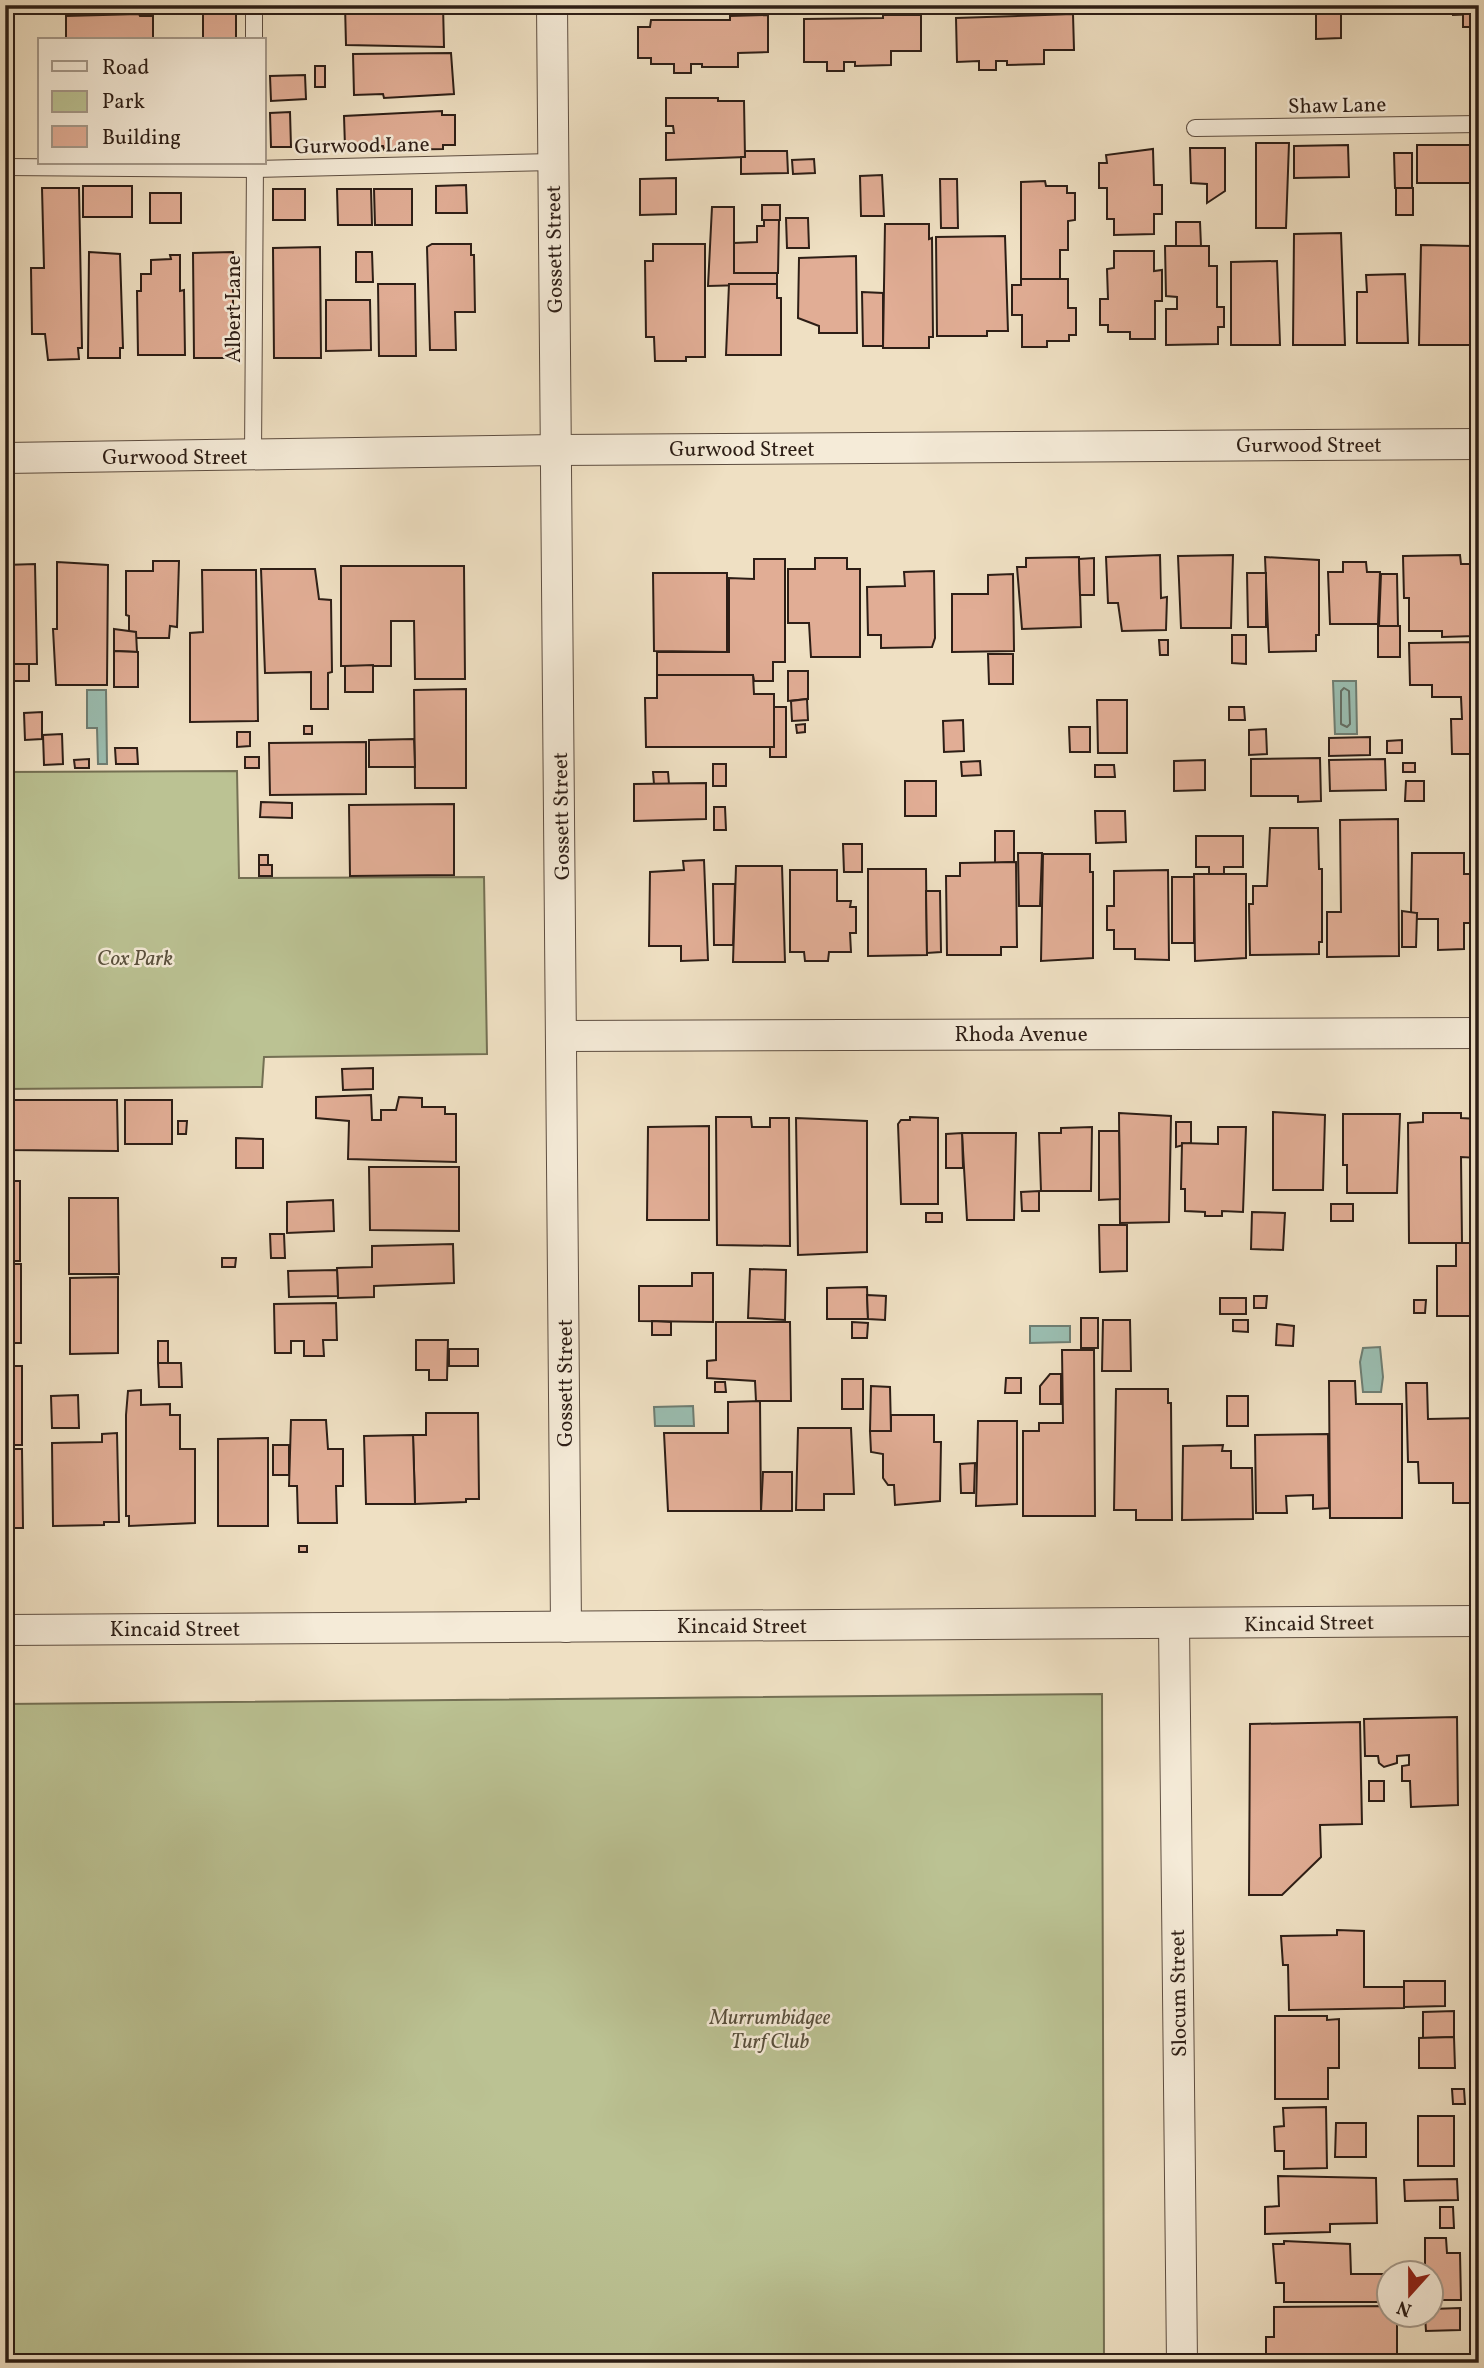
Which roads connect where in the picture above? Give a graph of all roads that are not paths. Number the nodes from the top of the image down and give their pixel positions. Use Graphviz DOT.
graph roads {
  1 [pos="254,5"];
  2 [pos="552,5"];
  3 [pos="254,38"];
  4 [pos="1479,124"];
  5 [pos="1195,128"];
  6 [pos="552,162"];
  7 [pos="255,166"];
  8 [pos="5,167"];
  9 [pos="1479,444"];
  10 [pos="557,450"];
  11 [pos="253,456"];
  12 [pos="5,458"];
  13 [pos="1479,1032"];
  14 [pos="563,1036"];
  15 [pos="1479,1621"];
  16 [pos="1174,1623"];
  17 [pos="566,1627"];
  18 [pos="5,1630"];
  19 [pos="1182,2363"];
  1 -- 3 [label="lane"];
  2 -- 6 [label="street, Gossett Street"];
  4 -- 5 [label="lane, Shaw Lane"];
  6 -- 7 [label="lane, Gurwood Lane"];
  6 -- 10 [label="street, Gossett Street"];
  7 -- 8 [label="lane, Gurwood Lane"];
  7 -- 11 [label="lane, Albert Lane"];
  9 -- 10 [label="street, Gurwood Street"];
  10 -- 11 [label="street, Gurwood Street"];
  10 -- 14 [label="street, Gossett Street"];
  11 -- 12 [label="street, Gurwood Street"];
  13 -- 14 [label="street, Rhoda Avenue"];
  14 -- 17 [label="street, Gossett Street"];
  15 -- 16 [label="street, Kincaid Street"];
  16 -- 17 [label="street, Kincaid Street"];
  16 -- 19 [label="street, Slocum Street"];
  17 -- 18 [label="street, Kincaid Street"];
}
